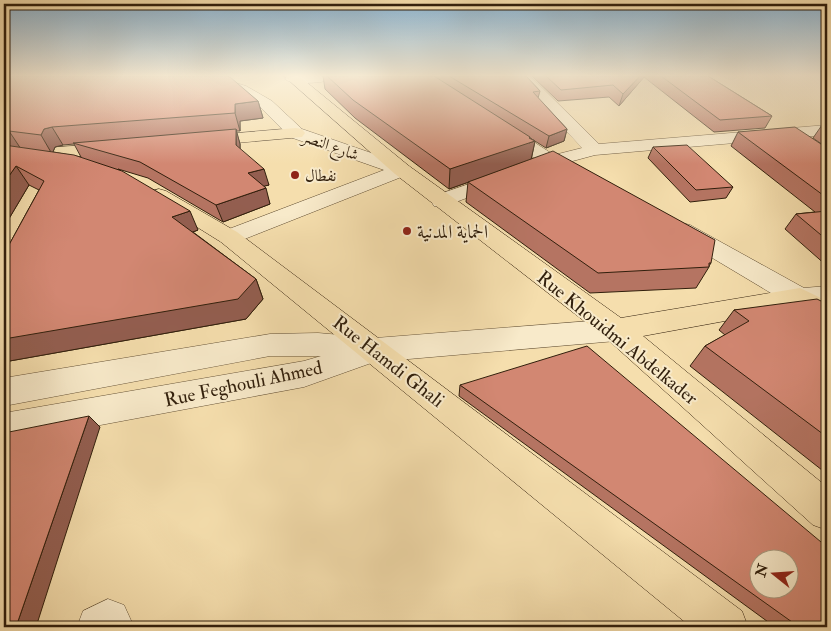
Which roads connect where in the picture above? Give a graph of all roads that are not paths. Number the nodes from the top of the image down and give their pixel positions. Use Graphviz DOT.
graph roads {
  1 [pos="267,105"];
  2 [pos="326,105"];
  3 [pos="551,105"];
  4 [pos="485,118"];
  5 [pos="768,118"];
  6 [pos="827,130"];
  7 [pos="296,133"];
  8 [pos="792,134"];
  9 [pos="181,143"];
  10 [pos="132,147"];
  11 [pos="813,148"];
  12 [pos="594,150"];
  13 [pos="13,157"];
  14 [pos="551,161"];
  15 [pos="402,170"];
  16 [pos="594,183"];
  17 [pos="442,201"];
  18 [pos="663,219"];
  19 [pos="230,237"];
  20 [pos="827,295"];
  21 [pos="800,298"];
  22 [pos="827,314"];
  23 [pos="616,330"];
  24 [pos="375,350"];
  25 [pos="4,392"];
  26 [pos="4,428"];
  27 [pos="827,511"];
  28 [pos="99,627"];
  29 [pos="112,627"];
  30 [pos="726,627"];
  1 -- 7 [label="street, شارع النصر"];
  2 -- 15 [label="main road, Rue Khouidmi Abdelkader"];
  3 -- 12 [label="street"];
  4 -- 14 [label="street"];
  5 -- 8 [label="street"];
  6 -- 8 [label="street"];
  7 -- 9 [label="main road"];
  7 -- 15 [label="street, شارع النصر"];
  8 -- 11 [label="street"];
  8 -- 12 [label="street"];
  10 -- 13 [label="main road"];
  12 -- 14 [label="street"];
  13 -- 19 [label="main road, Rue Hamdi Ghali"];
  14 -- 16 [label="street"];
  14 -- 17 [label="street"];
  15 -- 17 [label="main road, Rue Khouidmi Abdelkader"];
  15 -- 19 [label="street"];
  17 -- 23 [label="main road, Rue Khouidmi Abdelkader"];
  18 -- 21 [label="street"];
  19 -- 24 [label="main road, Rue Hamdi Ghali"];
  20 -- 21 [label="street"];
  21 -- 22 [label="main road"];
  21 -- 23 [label="main road"];
  23 -- 24 [label="street"];
  23 -- 27 [label="main road, Rue Khouidmi Abdelkader"];
  24 -- 25 [label="street, Rue Feghouli Ahmed"];
  24 -- 26 [label="street, Rue Feghouli Ahmed"];
  24 -- 30 [label="main road, Rue Hamdi Ghali"];
  28 -- 29 [label="street"];
}
